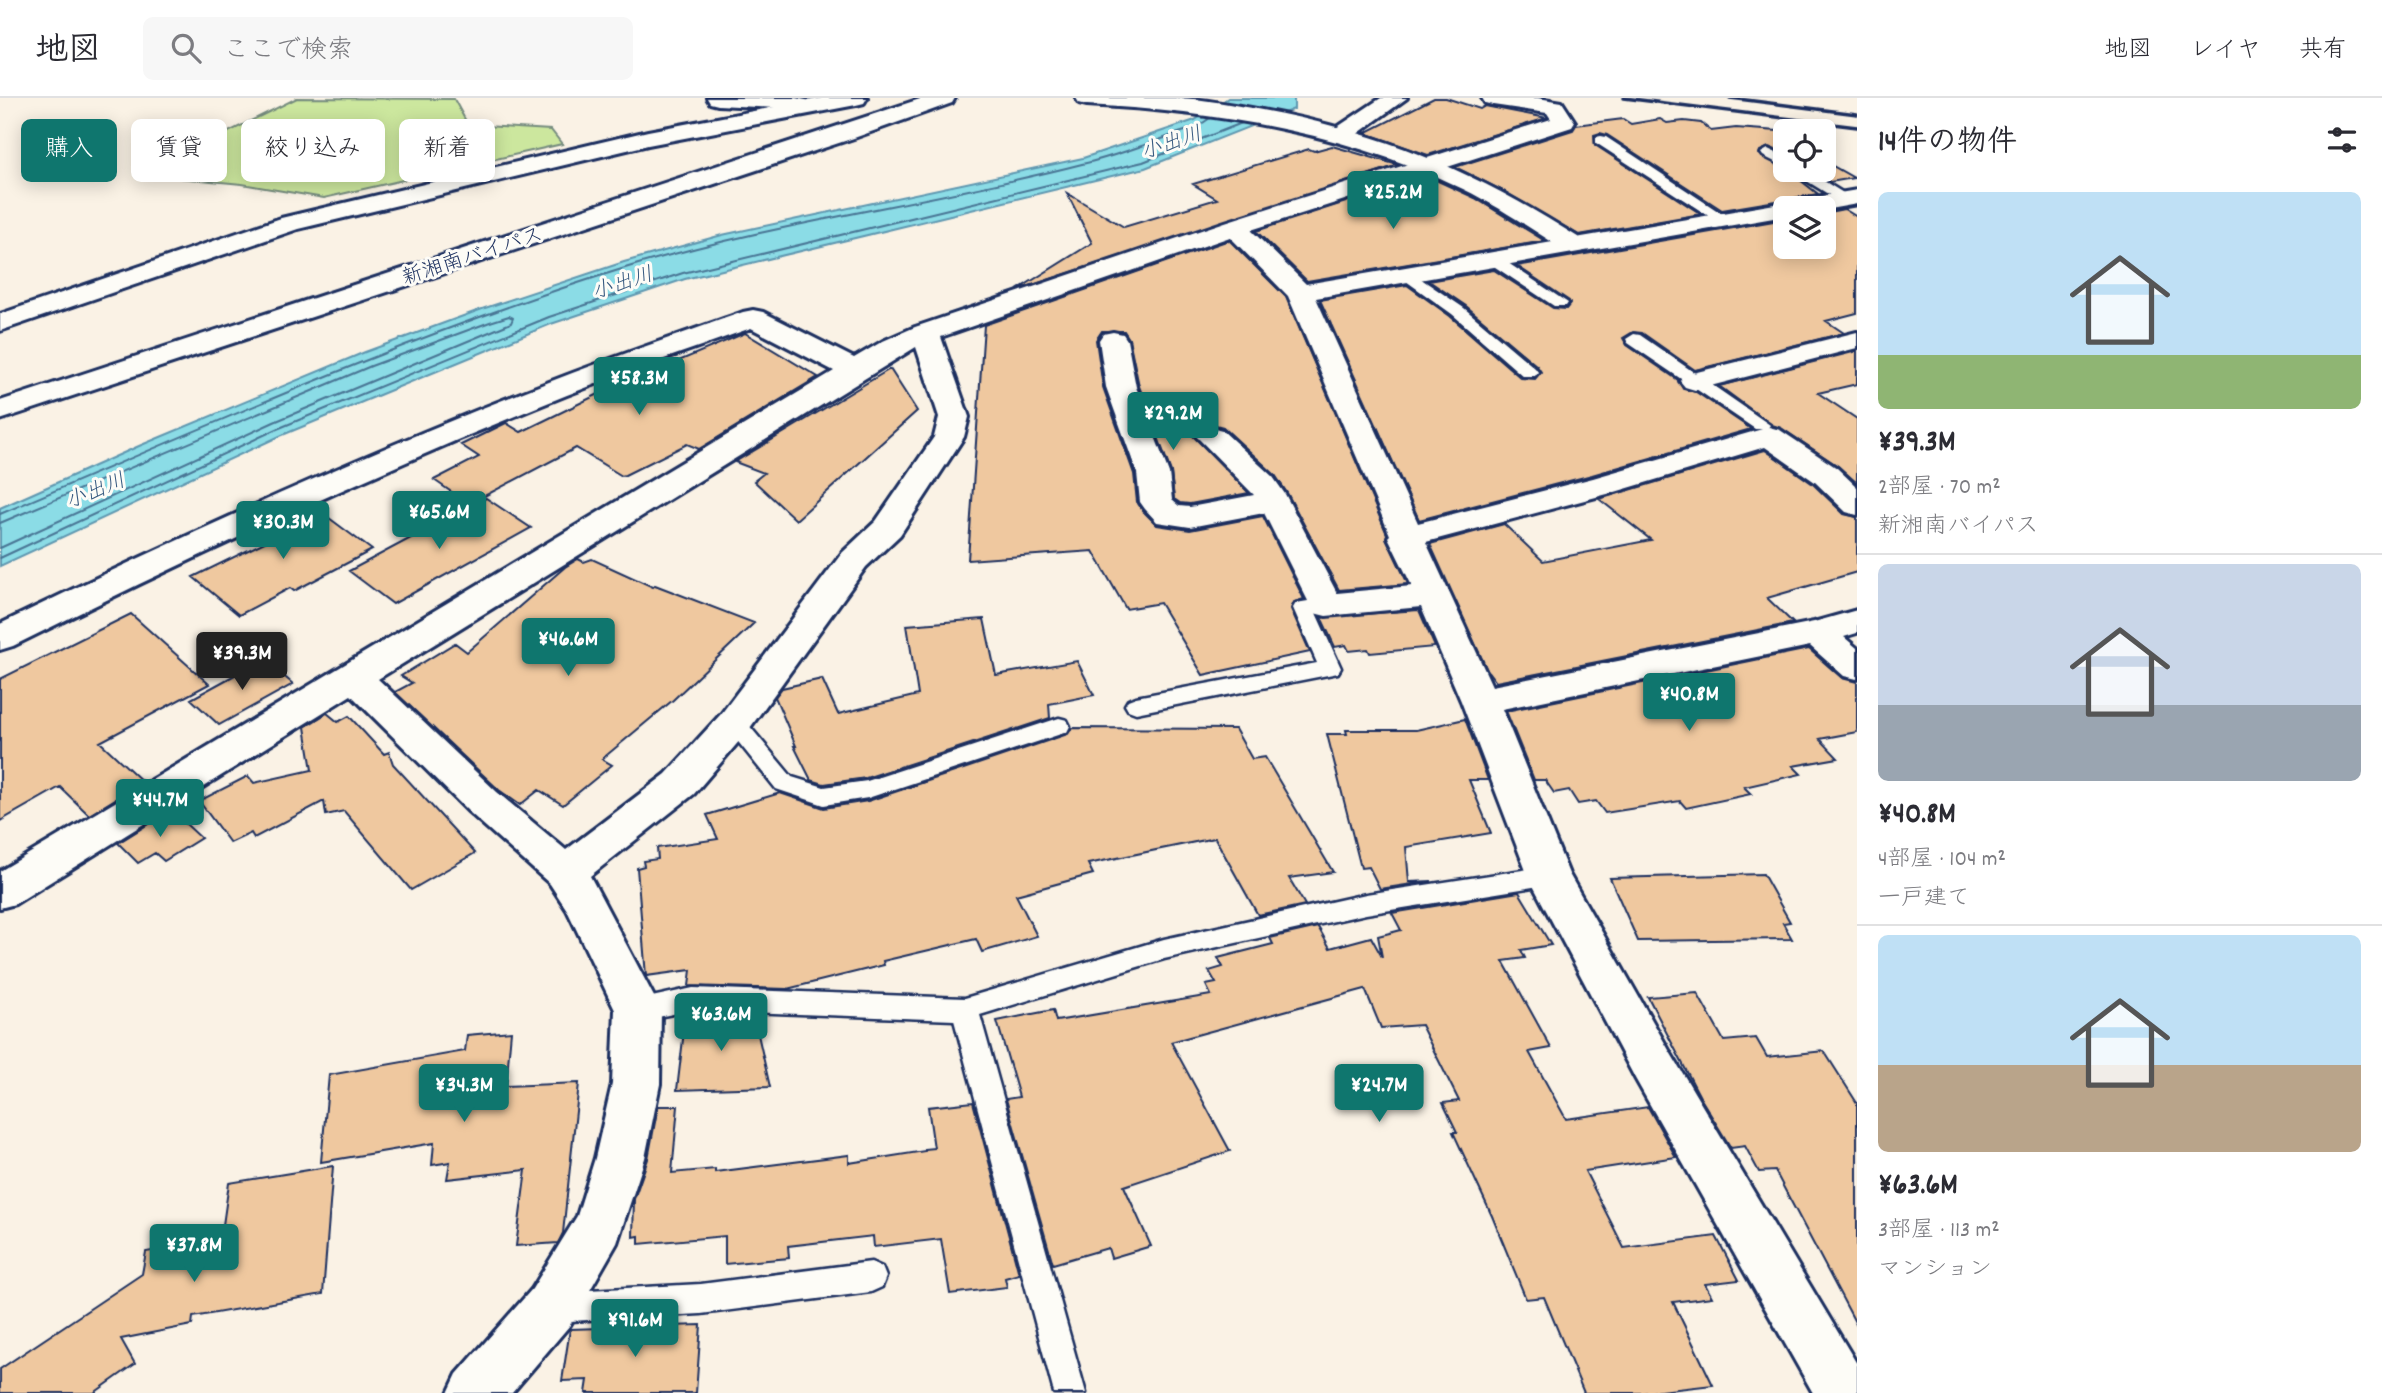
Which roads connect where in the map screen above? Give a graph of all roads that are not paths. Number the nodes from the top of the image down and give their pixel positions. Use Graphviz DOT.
graph roads {
  1 [pos="718,98"];
  2 [pos="856,98"];
  3 [pos="883,98"];
  4 [pos="944,98"];
  5 [pos="1087,98"];
  6 [pos="1396,98"];
  7 [pos="1493,98"];
  8 [pos="1117,99"];
  9 [pos="803,106"];
  10 [pos="1334,134"];
  11 [pos="1601,141"];
  12 [pos="1768,153"];
  13 [pos="1773,156"];
  14 [pos="1430,166"];
  15 [pos="1821,182"];
  16 [pos="1852,198"];
  17 [pos="1773,211"];
  18 [pos="1723,219"];
  19 [pos="1234,227"];
  20 [pos="1572,244"];
  21 [pos="400,254"];
  22 [pos="1491,258"];
  23 [pos="1405,273"];
  24 [pos="1300,293"];
  25 [pos="1560,303"];
  26 [pos="0,323"];
  27 [pos="925,333"];
  28 [pos="1634,339"];
  29 [pos="1113,340"];
  30 [pos="1857,340"];
  31 [pos="855,370"];
  32 [pos="1529,372"];
  33 [pos="1695,381"];
  34 [pos="0,411"];
  35 [pos="1761,425"];
  36 [pos="1211,436"];
  37 [pos="1274,501"];
  38 [pos="1857,505"];
  39 [pos="1405,537"];
  40 [pos="1431,595"];
  41 [pos="1326,604"];
  42 [pos="1857,621"];
  43 [pos="1817,633"];
  44 [pos="0,638"];
  45 [pos="1857,667"];
  46 [pos="354,676"];
  47 [pos="1480,701"];
  48 [pos="1136,705"];
  49 [pos="734,723"];
  50 [pos="1059,726"];
  51 [pos="565,873"];
  52 [pos="1549,876"];
  53 [pos="3,886"];
  54 [pos="965,1009"];
  55 [pos="638,1010"];
  56 [pos="871,1277"];
  57 [pos="551,1307"];
  58 [pos="1845,1385"];
  59 [pos="476,1393"];
  60 [pos="1070,1393"];
  1 -- 9 [label="main road"];
  2 -- 9 [label="main road"];
  3 -- 21 [label="main road, 新湘南バイパス"];
  4 -- 34 [label="main road, 新湘南バイパス"];
  5 -- 8 [label="main road"];
  6 -- 10 [label="main road"];
  7 -- 14 [label="main road"];
  8 -- 10 [label="main road"];
  9 -- 26 [label="main road"];
  10 -- 14 [label="main road"];
  11 -- 18 [label="lane"];
  12 -- 13 [label="lane"];
  14 -- 19 [label="main road"];
  14 -- 20 [label="main road"];
  15 -- 16 [label="lane"];
  17 -- 18 [label="main road"];
  18 -- 20 [label="main road"];
  19 -- 24 [label="main road"];
  19 -- 27 [label="main road"];
  20 -- 22 [label="main road"];
  22 -- 23 [label="main road"];
  22 -- 25 [label="lane"];
  23 -- 24 [label="main road"];
  23 -- 32 [label="lane"];
  24 -- 39 [label="main road"];
  27 -- 31 [label="main road"];
  27 -- 49 [label="main road"];
  28 -- 33 [label="lane"];
  29 -- 37 [label="main road"];
  30 -- 33 [label="main road"];
  31 -- 44 [label="main road"];
  31 -- 46 [label="main road"];
  33 -- 35 [label="lane"];
  36 -- 37 [label="main road"];
  37 -- 41 [label="main road"];
  38 -- 39 [label="main road"];
  39 -- 40 [label="main road"];
  40 -- 41 [label="main road"];
  40 -- 47 [label="main road"];
  41 -- 48 [label="lane"];
  42 -- 43 [label="main road"];
  43 -- 45 [label="main road"];
  43 -- 47 [label="main road"];
  46 -- 51 [label="main road"];
  46 -- 53 [label="main road"];
  47 -- 52 [label="main road"];
  49 -- 50 [label="lane"];
  49 -- 51 [label="main road"];
  51 -- 55 [label="main road"];
  52 -- 54 [label="lane"];
  52 -- 58 [label="main road"];
  54 -- 55 [label="lane"];
  54 -- 60 [label="lane"];
  55 -- 57 [label="main road"];
  56 -- 57 [label="lane"];
  57 -- 59 [label="main road"];
}
